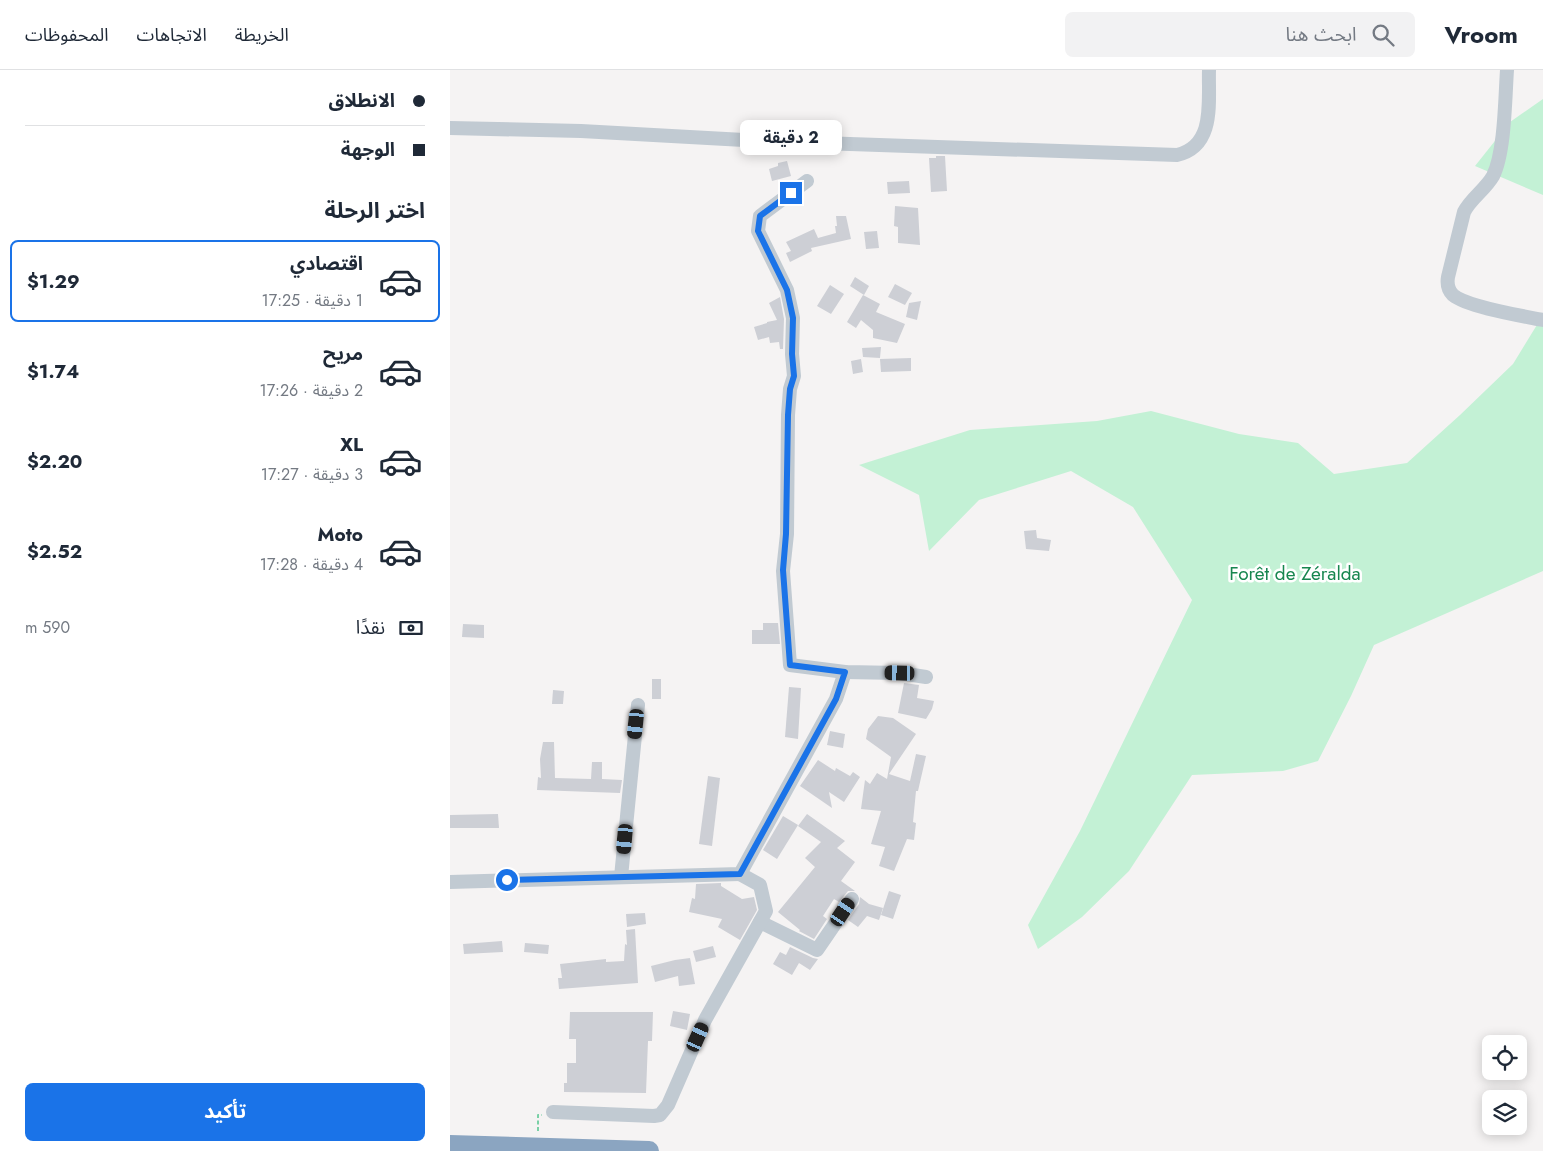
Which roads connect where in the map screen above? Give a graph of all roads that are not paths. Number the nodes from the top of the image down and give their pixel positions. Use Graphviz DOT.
graph roads {
  1 [pos="1209,70"];
  2 [pos="1507,70"];
  3 [pos="450,128"];
  4 [pos="807,181"];
  5 [pos="1543,320"];
  6 [pos="845,672"];
  7 [pos="926,677"];
  8 [pos="638,705"];
  9 [pos="740,874"];
  10 [pos="621,877"];
  11 [pos="450,882"];
  12 [pos="852,899"];
  13 [pos="760,922"];
  14 [pos="559,1114"];
  15 [pos="450,1145"];
  16 [pos="649,1151"];
  1 -- 3 [label="street"];
  2 -- 5 [label="street"];
  4 -- 6 [label="street"];
  6 -- 7 [label="street"];
  6 -- 9 [label="street"];
  8 -- 10 [label="street"];
  9 -- 10 [label="street"];
  9 -- 13 [label="street"];
  10 -- 11 [label="street"];
  12 -- 13 [label="street"];
  13 -- 14 [label="street"];
  15 -- 16 [label="highway"];
}
